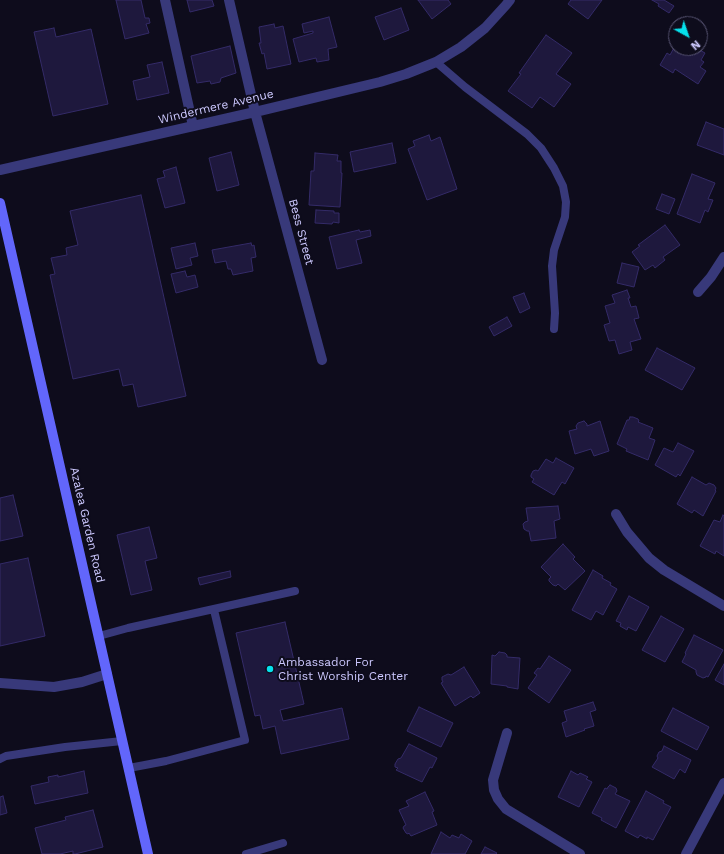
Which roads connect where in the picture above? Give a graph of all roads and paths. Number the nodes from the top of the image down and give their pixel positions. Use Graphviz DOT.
graph roads {
  1 [pos="165,0"];
  2 [pos="229,0"];
  3 [pos="510,0"];
  4 [pos="436,62"];
  5 [pos="255,112"];
  6 [pos="193,126"];
  7 [pos="0,170"];
  8 [pos="0,203"];
  9 [pos="724,256"];
  10 [pos="698,292"];
  11 [pos="554,329"];
  12 [pos="322,360"];
  13 [pos="616,514"];
  14 [pos="295,591"];
  15 [pos="724,606"];
  16 [pos="214,610"];
  17 [pos="99,636"];
  18 [pos="107,674"];
  19 [pos="0,684"];
  20 [pos="507,732"];
  21 [pos="122,741"];
  22 [pos="0,759"];
  23 [pos="129,768"];
  24 [pos="724,783"];
  25 [pos="283,843"];
  26 [pos="148,854"];
  27 [pos="246,854"];
  28 [pos="580,854"];
  29 [pos="686,854"];
  1 -- 6 [label="street"];
  2 -- 5 [label="street, Bess Street"];
  3 -- 4 [label="street, Windermere Avenue"];
  4 -- 5 [label="street, Windermere Avenue"];
  4 -- 11 [label="lane"];
  5 -- 6 [label="street, Windermere Avenue"];
  5 -- 12 [label="street, Bess Street"];
  6 -- 7 [label="street, Windermere Avenue"];
  8 -- 17 [label="main road, Azalea Garden Road"];
  9 -- 10 [label="street"];
  13 -- 15 [label="street"];
  14 -- 16 [label="lane"];
  16 -- 17 [label="lane"];
  16 -- 23 [label="lane"];
  17 -- 18 [label="main road, Azalea Garden Road"];
  18 -- 19 [label="street"];
  18 -- 21 [label="main road, Azalea Garden Road"];
  20 -- 28 [label="street"];
  21 -- 22 [label="lane"];
  21 -- 23 [label="main road, Azalea Garden Road"];
  23 -- 26 [label="main road, Azalea Garden Road"];
  24 -- 29 [label="street"];
  25 -- 27 [label="lane"];
}
